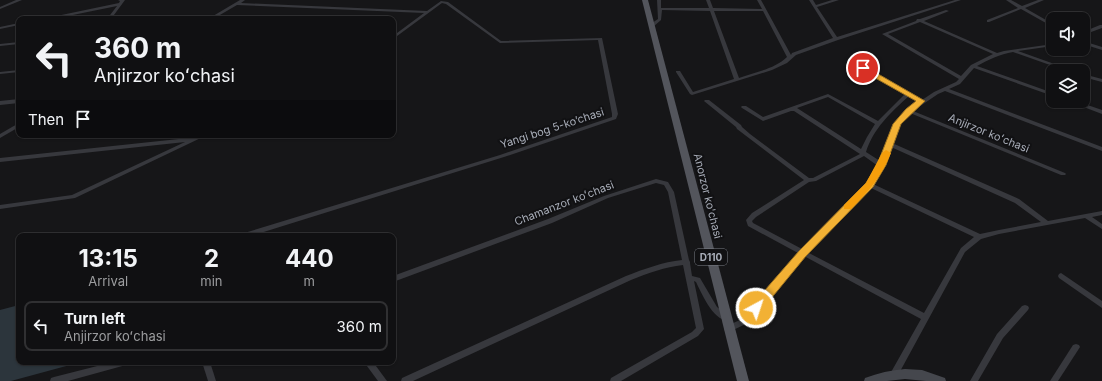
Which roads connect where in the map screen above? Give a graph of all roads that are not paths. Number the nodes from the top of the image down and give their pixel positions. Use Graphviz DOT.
graph roads {
  1 [pos="20,0"];
  2 [pos="243,0"];
  3 [pos="644,0"];
  4 [pos="659,0"];
  5 [pos="708,0"];
  6 [pos="760,0"];
  7 [pos="811,0"];
  8 [pos="837,0"];
  9 [pos="959,0"];
  10 [pos="1008,0"];
  11 [pos="1042,0"];
  12 [pos="442,1"];
  13 [pos="120,2"];
  14 [pos="235,4"];
  15 [pos="815,6"];
  16 [pos="0,8"];
  17 [pos="1024,8"];
  18 [pos="661,9"];
  19 [pos="711,9"];
  20 [pos="764,10"];
  21 [pos="947,11"];
  22 [pos="427,12"];
  23 [pos="60,16"];
  24 [pos="111,16"];
  25 [pos="215,16"];
  26 [pos="910,16"];
  27 [pos="919,21"];
  28 [pos="988,21"];
  29 [pos="1046,22"];
  30 [pos="16,25"];
  31 [pos="651,26"];
  32 [pos="1102,26"];
  33 [pos="0,28"];
  34 [pos="1090,31"];
  35 [pos="396,36"];
  36 [pos="836,39"];
  37 [pos="16,43"];
  38 [pos="0,45"];
  39 [pos="1090,45"];
  40 [pos="1046,46"];
  41 [pos="1102,49"];
  42 [pos="1014,51"];
  43 [pos="996,54"];
  44 [pos="790,58"];
  45 [pos="853,62"];
  46 [pos="1052,64"];
  47 [pos="972,66"];
  48 [pos="16,71"];
  49 [pos="678,72"];
  50 [pos="0,73"];
  51 [pos="1090,77"];
  52 [pos="961,78"];
  53 [pos="737,80"];
  54 [pos="1102,81"];
  55 [pos="944,89"];
  56 [pos="1046,92"];
  57 [pos="908,94"];
  58 [pos="16,101"];
  59 [pos="707,101"];
  60 [pos="922,101"];
  61 [pos="0,103"];
  62 [pos="744,107"];
  63 [pos="1090,108"];
  64 [pos="790,109"];
  65 [pos="908,111"];
  66 [pos="1102,112"];
  67 [pos="878,123"];
  68 [pos="16,127"];
  69 [pos="0,136"];
  70 [pos="194,139"];
  71 [pos="888,144"];
  72 [pos="1102,149"];
  73 [pos="862,155"];
  74 [pos="0,160"];
  75 [pos="881,165"];
  76 [pos="1062,174"];
  77 [pos="808,180"];
  78 [pos="870,185"];
  79 [pos="0,207"];
  80 [pos="1102,213"];
  81 [pos="1086,216"];
  82 [pos="1047,223"];
  83 [pos="1102,228"];
  84 [pos="253,233"];
  85 [pos="979,237"];
  86 [pos="802,253"];
  87 [pos="687,262"];
  88 [pos="1061,276"];
  89 [pos="396,278"];
  90 [pos="690,278"];
  91 [pos="1102,305"];
  92 [pos="1024,308"];
  93 [pos="924,317"];
  94 [pos="726,318"];
  95 [pos="728,330"];
  96 [pos="1076,346"];
  97 [pos="115,365"];
  98 [pos="207,365"];
  99 [pos="370,365"];
  100 [pos="894,374"];
  101 [pos="54,381"];
  102 [pos="212,381"];
  103 [pos="383,381"];
  104 [pos="405,381"];
  105 [pos="614,381"];
  106 [pos="743,381"];
  107 [pos="869,381"];
  108 [pos="941,381"];
  109 [pos="974,381"];
  110 [pos="1054,381"];
  1 -- 16 [label="street"];
  2 -- 14 [label="street"];
  3 -- 31 [label="main road, D110"];
  4 -- 18 [label="street"];
  5 -- 19 [label="street"];
  6 -- 20 [label="street"];
  7 -- 15 [label="street"];
  8 -- 15 [label="street"];
  9 -- 26 [label="street"];
  10 -- 17 [label="street"];
  11 -- 17 [label="street"];
  12 -- 22 [label="street, Yangi bog 5-koʼchasi"];
  12 -- 84 [label="street, Yangi bog 5-koʼchasi"];
  13 -- 23 [label="street"];
  13 -- 24 [label="street"];
  14 -- 22 [label="street"];
  14 -- 25 [label="street"];
  15 -- 36 [label="street"];
  17 -- 28 [label="street"];
  17 -- 29 [label="street"];
  18 -- 19 [label="street"];
  18 -- 31 [label="street"];
  19 -- 20 [label="street"];
  19 -- 53 [label="street"];
  20 -- 44 [label="street"];
  21 -- 27 [label="street"];
  22 -- 35 [label="street, Yangi bog 5-koʼchasi"];
  26 -- 27 [label="street"];
  26 -- 36 [label="street"];
  27 -- 43 [label="street"];
  27 -- 52 [label="street"];
  30 -- 33 [label="street"];
  31 -- 94 [label="main road, Anorzor ko'chasi / D110"];
  32 -- 34 [label="street"];
  36 -- 44 [label="street"];
  37 -- 38 [label="street"];
  39 -- 41 [label="street"];
  40 -- 42 [label="street"];
  42 -- 43 [label="street"];
  42 -- 46 [label="street"];
  43 -- 47 [label="street"];
  44 -- 53 [label="street"];
  45 -- 57 [label="street"];
  47 -- 52 [label="street"];
  47 -- 56 [label="street"];
  48 -- 50 [label="street"];
  49 -- 53 [label="street"];
  51 -- 54 [label="street"];
  52 -- 55 [label="street"];
  55 -- 60 [label="street"];
  55 -- 72 [label="street"];
  57 -- 60 [label="street"];
  57 -- 67 [label="street"];
  58 -- 61 [label="street"];
  59 -- 77 [label="street"];
  60 -- 65 [label="street"];
  62 -- 64 [label="street"];
  63 -- 66 [label="street"];
  64 -- 67 [label="street"];
  64 -- 73 [label="street"];
  65 -- 71 [label="street"];
  65 -- 76 [label="street, Anjirzor koʻchasi"];
  67 -- 73 [label="street"];
  68 -- 69 [label="street"];
  70 -- 74 [label="street"];
  70 -- 79 [label="street"];
  71 -- 75 [label="street"];
  71 -- 82 [label="street"];
  73 -- 75 [label="street"];
  73 -- 77 [label="street"];
  75 -- 78 [label="street"];
  77 -- 86 [label="street"];
  78 -- 85 [label="street"];
  78 -- 86 [label="street"];
  80 -- 81 [label="street"];
  81 -- 82 [label="street"];
  81 -- 83 [label="street"];
  82 -- 85 [label="street"];
  85 -- 93 [label="street"];
  86 -- 93 [label="street"];
  86 -- 95 [label="street"];
  87 -- 89 [label="street, Chamanzor koʻchasi"];
  87 -- 90 [label="street, Chamanzor koʻchasi"];
  87 -- 104 [label="street"];
  88 -- 91 [label="street"];
  90 -- 94 [label="street"];
  90 -- 105 [label="street, Chamanzor koʻchasi"];
  92 -- 109 [label="street"];
  93 -- 100 [label="street"];
  94 -- 95 [label="main road, Anorzor ko'chasi / D110"];
  95 -- 106 [label="main road, Anorzor ko'chasi / D110"];
  96 -- 110 [label="street"];
  97 -- 101 [label="street"];
  98 -- 102 [label="street"];
  99 -- 103 [label="street"];
  100 -- 107 [label="street"];
  100 -- 108 [label="street"];
}
